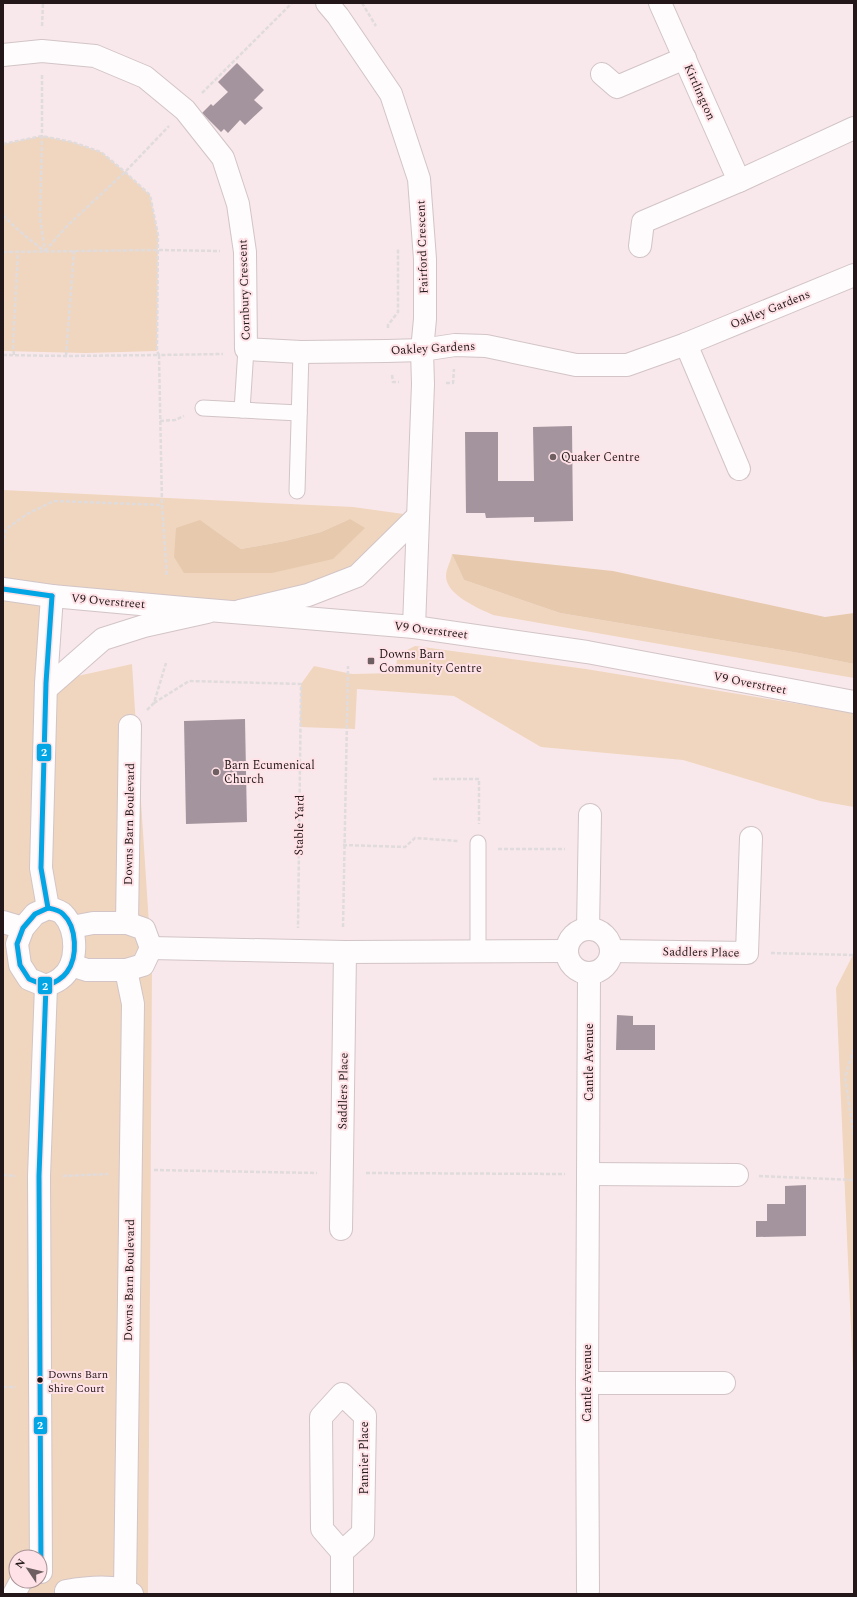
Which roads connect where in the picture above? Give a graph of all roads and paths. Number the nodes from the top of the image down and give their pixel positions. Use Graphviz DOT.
graph roads {
  1 [pos="43,3"];
  2 [pos="292,3"];
  3 [pos="327,3"];
  4 [pos="660,3"];
  5 [pos="42,51"];
  6 [pos="3,55"];
  7 [pos="685,58"];
  8 [pos="602,74"];
  9 [pos="185,110"];
  10 [pos="854,128"];
  11 [pos="42,136"];
  12 [pos="3,144"];
  13 [pos="125,172"];
  14 [pos="739,181"];
  15 [pos="3,215"];
  16 [pos="398,245"];
  17 [pos="640,246"];
  18 [pos="158,250"];
  19 [pos="18,251"];
  20 [pos="44,251"];
  21 [pos="74,251"];
  22 [pos="3,252"];
  23 [pos="245,252"];
  24 [pos="854,275"];
  25 [pos="686,344"];
  26 [pos="246,349"];
  27 [pos="387,350"];
  28 [pos="422,350"];
  29 [pos="301,352"];
  30 [pos="3,355"];
  31 [pos="14,355"];
  32 [pos="159,355"];
  33 [pos="66,356"];
  34 [pos="453,383"];
  35 [pos="423,384"];
  36 [pos="203,408"];
  37 [pos="242,410"];
  38 [pos="299,413"];
  39 [pos="160,421"];
  40 [pos="739,469"];
  41 [pos="297,491"];
  42 [pos="162,505"];
  43 [pos="418,516"];
  44 [pos="3,545"];
  45 [pos="167,577"];
  46 [pos="3,589"];
  47 [pos="52,596"];
  48 [pos="227,611"];
  49 [pos="414,627"];
  50 [pos="166,663"];
  51 [pos="348,666"];
  52 [pos="46,689"];
  53 [pos="854,702"];
  54 [pos="154,703"];
  55 [pos="130,726"];
  56 [pos="433,779"];
  57 [pos="590,815"];
  58 [pos="751,838"];
  59 [pos="343,846"];
  60 [pos="479,846"];
  61 [pos="590,849"];
  62 [pos="48,908"];
  63 [pos="127,923"];
  64 [pos="13,925"];
  65 [pos="72,927"];
  66 [pos="588,929"];
  67 [pos="151,948"];
  68 [pos="297,951"];
  69 [pos="478,951"];
  70 [pos="567,951"];
  71 [pos="611,951"];
  72 [pos="344,952"];
  73 [pos="747,953"];
  74 [pos="854,955"];
  75 [pos="71,965"];
  76 [pos="11,967"];
  77 [pos="126,970"];
  78 [pos="589,974"];
  79 [pos="46,986"];
  80 [pos="854,1049"];
  81 [pos="854,1137"];
  82 [pos="130,1170"];
  83 [pos="342,1173"];
  84 [pos="588,1174"];
  85 [pos="3,1175"];
  86 [pos="737,1175"];
  87 [pos="39,1176"];
  88 [pos="854,1180"];
  89 [pos="341,1230"];
  90 [pos="587,1383"];
  91 [pos="724,1383"];
  92 [pos="40,1549"];
  93 [pos="342,1552"];
  94 [pos="48,1574"];
  95 [pos="66,1592"];
  96 [pos="128,1592"];
  97 [pos="587,1593"];
  98 [pos="342,1594"];
  1 -- 5 [label="path"];
  2 -- 9 [label="path"];
  3 -- 28 [label="street, Fairford Crescent"];
  4 -- 7 [label="street, Kirtlington"];
  5 -- 6 [label="street, Cornbury Crescent"];
  5 -- 9 [label="street, Cornbury Crescent"];
  5 -- 11 [label="path"];
  7 -- 8 [label="street"];
  7 -- 14 [label="street, Kirtlington"];
  9 -- 13 [label="path"];
  9 -- 23 [label="street, Cornbury Crescent"];
  10 -- 14 [label="street"];
  11 -- 12 [label="path"];
  11 -- 13 [label="path"];
  11 -- 20 [label="path"];
  13 -- 18 [label="path"];
  13 -- 20 [label="path"];
  14 -- 17 [label="street"];
  15 -- 20 [label="path"];
  16 -- 27 [label="path"];
  18 -- 21 [label="path"];
  18 -- 23 [label="path"];
  18 -- 32 [label="path"];
  19 -- 20 [label="path"];
  19 -- 22 [label="path"];
  19 -- 31 [label="path"];
  20 -- 21 [label="path"];
  21 -- 33 [label="path"];
  23 -- 26 [label="street, Cornbury Crescent"];
  24 -- 25 [label="street, Oakley Gardens"];
  25 -- 28 [label="street, Oakley Gardens"];
  25 -- 40 [label="street"];
  26 -- 29 [label="street, Oakley Gardens"];
  26 -- 32 [label="path"];
  26 -- 37 [label="lane"];
  27 -- 28 [label="street, Oakley Gardens"];
  27 -- 29 [label="street, Oakley Gardens"];
  27 -- 35 [label="path"];
  28 -- 35 [label="street, Fairford Crescent"];
  29 -- 38 [label="lane"];
  30 -- 31 [label="path"];
  31 -- 33 [label="path"];
  32 -- 33 [label="path"];
  32 -- 39 [label="path"];
  34 -- 35 [label="path"];
  35 -- 43 [label="street, Fairford Crescent"];
  36 -- 37 [label="lane"];
  36 -- 39 [label="path"];
  37 -- 38 [label="lane"];
  38 -- 41 [label="lane"];
  39 -- 42 [label="path"];
  42 -- 44 [label="path"];
  42 -- 45 [label="path"];
  43 -- 48 [label="street"];
  43 -- 49 [label="street, Fairford Crescent"];
  46 -- 47 [label="street, V9 Overstreet"];
  47 -- 48 [label="street, V9 Overstreet"];
  47 -- 52 [label="street"];
  48 -- 49 [label="street, V9 Overstreet"];
  48 -- 52 [label="street"];
  49 -- 53 [label="street, V9 Overstreet"];
  50 -- 54 [label="path"];
  51 -- 59 [label="path"];
  52 -- 62 [label="street"];
  54 -- 55 [label="path"];
  54 -- 68 [label="path, Stable Yard"];
  55 -- 63 [label="street, Downs Barn Boulevard"];
  56 -- 60 [label="path"];
  57 -- 61 [label="street"];
  58 -- 73 [label="street, Saddlers Place"];
  59 -- 60 [label="path"];
  59 -- 72 [label="path"];
  60 -- 61 [label="path"];
  60 -- 69 [label="lane"];
  61 -- 66 [label="street"];
  62 -- 64 [label="street"];
  62 -- 65 [label="street"];
  63 -- 65 [label="street"];
  63 -- 67 [label="street"];
  64 -- 76 [label="street"];
  65 -- 75 [label="street"];
  66 -- 70 [label="street"];
  66 -- 71 [label="street"];
  67 -- 68 [label="street"];
  67 -- 77 [label="street"];
  68 -- 72 [label="street"];
  69 -- 70 [label="street"];
  69 -- 72 [label="street"];
  70 -- 78 [label="street"];
  71 -- 73 [label="street, Saddlers Place"];
  71 -- 78 [label="street"];
  72 -- 83 [label="street, Saddlers Place"];
  73 -- 74 [label="path"];
  75 -- 77 [label="street"];
  75 -- 79 [label="street"];
  76 -- 79 [label="street"];
  77 -- 82 [label="street, Downs Barn Boulevard"];
  78 -- 84 [label="street, Cantle Avenue"];
  79 -- 87 [label="street"];
  80 -- 81 [label="path"];
  82 -- 83 [label="path"];
  82 -- 87 [label="path"];
  82 -- 96 [label="street, Downs Barn Boulevard"];
  83 -- 84 [label="path"];
  83 -- 89 [label="street, Saddlers Place"];
  84 -- 86 [label="street"];
  84 -- 90 [label="street, Cantle Avenue"];
  85 -- 87 [label="path"];
  86 -- 88 [label="path"];
  87 -- 92 [label="street"];
  90 -- 91 [label="street"];
  90 -- 97 [label="street, Cantle Avenue"];
  93 -- 93 [label="street, Pannier Place"];
  93 -- 98 [label="street"];
  94 -- 95 [label="street"];
  95 -- 96 [label="street"];
}
